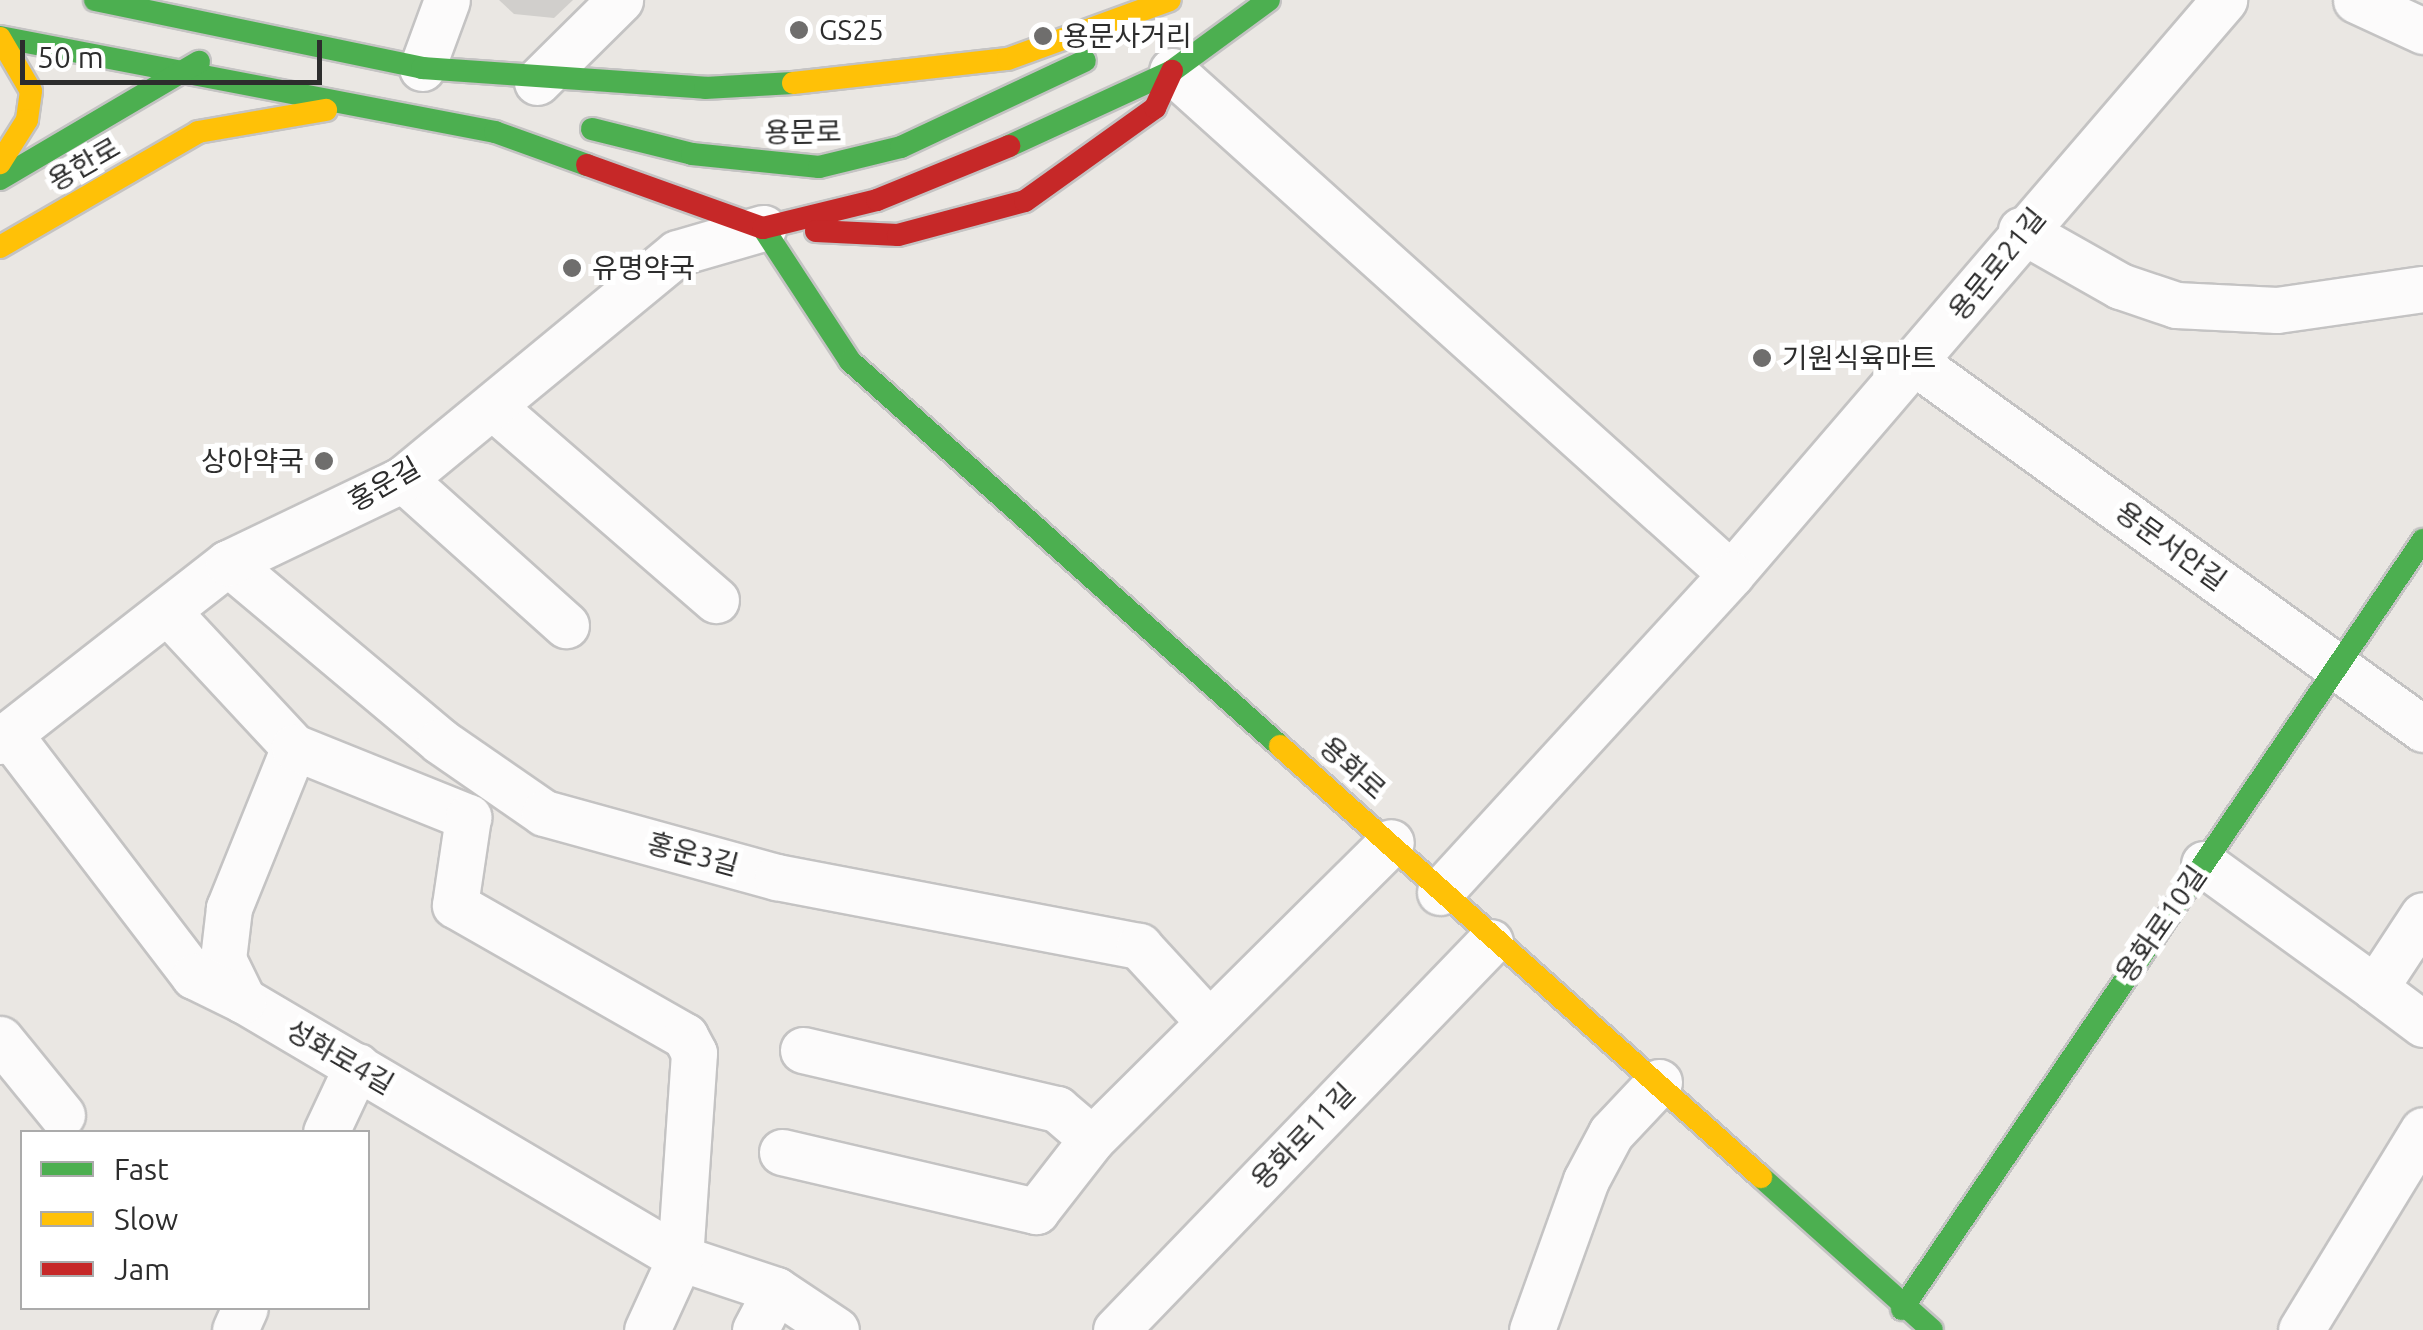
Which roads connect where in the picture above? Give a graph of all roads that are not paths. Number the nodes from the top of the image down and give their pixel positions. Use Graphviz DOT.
graph roads {
  1 [pos="96,0"];
  2 [pos="447,0"];
  3 [pos="620,0"];
  4 [pos="1269,0"];
  5 [pos="2224,0"];
  6 [pos="2356,0"];
  7 [pos="1165,3"];
  8 [pos="2423,31"];
  9 [pos="0,38"];
  10 [pos="343,52"];
  11 [pos="183,66"];
  12 [pos="422,68"];
  13 [pos="1172,71"];
  14 [pos="537,82"];
  15 [pos="489,98"];
  16 [pos="384,106"];
  17 [pos="572,124"];
  18 [pos="952,126"];
  19 [pos="996,152"];
  20 [pos="0,163"];
  21 [pos="0,180"];
  22 [pos="12,203"];
  23 [pos="763,228"];
  24 [pos="2022,230"];
  25 [pos="0,247"];
  26 [pos="2423,288"];
  27 [pos="1918,364"];
  28 [pos="493,407"];
  29 [pos="403,479"];
  30 [pos="2423,540"];
  31 [pos="228,564"];
  32 [pos="1731,574"];
  33 [pos="716,600"];
  34 [pos="168,611"];
  35 [pos="566,626"];
  36 [pos="2340,667"];
  37 [pos="2423,729"];
  38 [pos="4,737"];
  39 [pos="294,747"];
  40 [pos="1390,842"];
  41 [pos="2204,864"];
  42 [pos="1440,892"];
  43 [pos="2423,915"];
  44 [pos="1490,942"];
  45 [pos="2375,988"];
  46 [pos="243,1000"];
  47 [pos="1208,1022"];
  48 [pos="2423,1024"];
  49 [pos="0,1039"];
  50 [pos="802,1050"];
  51 [pos="357,1066"];
  52 [pos="1659,1082"];
  53 [pos="62,1116"];
  54 [pos="327,1130"];
  55 [pos="2423,1130"];
  56 [pos="1092,1139"];
  57 [pos="782,1152"];
  58 [pos="680,1258"];
  59 [pos="776,1290"];
  60 [pos="1907,1323"];
  61 [pos="648,1330"];
  62 [pos="755,1330"];
  63 [pos="836,1330"];
  64 [pos="1116,1330"];
  65 [pos="1532,1330"];
  66 [pos="2301,1330"];
  1 -- 10 [label="main road"];
  2 -- 12 [label="street"];
  3 -- 14 [label="street"];
  4 -- 13 [label="main road"];
  5 -- 24 [label="street, 용문로21길"];
  6 -- 8 [label="street"];
  7 -- 14 [label="main road"];
  7 -- 18 [label="main road, 용문로"];
  9 -- 11 [label="main road"];
  9 -- 20 [label="main road"];
  10 -- 11 [label="main road, 용한로"];
  10 -- 12 [label="main road"];
  11 -- 16 [label="main road"];
  11 -- 21 [label="main road, 용한로"];
  12 -- 14 [label="main road"];
  12 -- 15 [label="main road"];
  13 -- 19 [label="main road"];
  13 -- 23 [label="main road"];
  13 -- 32 [label="street"];
  16 -- 23 [label="main road"];
  16 -- 25 [label="main road, 용한로"];
  17 -- 18 [label="main road, 용문로"];
  18 -- 19 [label="main road"];
  19 -- 23 [label="main road"];
  21 -- 22 [label="main road"];
  23 -- 28 [label="street, 홍운길"];
  23 -- 40 [label="main road, 용화로"];
  24 -- 26 [label="street"];
  24 -- 27 [label="street, 용문로21길"];
  27 -- 32 [label="street, 용문로21길"];
  27 -- 36 [label="street, 용문서안길"];
  28 -- 29 [label="street, 홍운길"];
  28 -- 33 [label="street"];
  29 -- 31 [label="street, 홍운길"];
  29 -- 35 [label="street"];
  30 -- 36 [label="main road, 용화로10길"];
  31 -- 34 [label="street, 홍운길"];
  31 -- 47 [label="street, 홍운3길"];
  32 -- 42 [label="street, 용문로21길"];
  34 -- 38 [label="street, 홍운길"];
  34 -- 39 [label="street"];
  36 -- 37 [label="street, 용문서안길"];
  36 -- 41 [label="main road, 용화로10길"];
  38 -- 46 [label="street, 성화로4길"];
  39 -- 46 [label="street"];
  39 -- 58 [label="street"];
  40 -- 42 [label="main road, 용화로"];
  40 -- 47 [label="street"];
  41 -- 45 [label="street"];
  41 -- 60 [label="main road, 용화로10길"];
  42 -- 44 [label="main road, 용화로"];
  43 -- 45 [label="street"];
  44 -- 52 [label="main road, 용화로"];
  44 -- 64 [label="street, 용화로11길"];
  45 -- 48 [label="street"];
  46 -- 51 [label="street, 성화로4길"];
  47 -- 56 [label="street"];
  49 -- 53 [label="street"];
  50 -- 56 [label="street"];
  51 -- 54 [label="street"];
  51 -- 58 [label="street, 성화로4길"];
  52 -- 60 [label="main road, 용화로"];
  52 -- 65 [label="street"];
  55 -- 66 [label="street"];
  56 -- 57 [label="street"];
  58 -- 59 [label="street, 성화로4길"];
  58 -- 61 [label="street"];
  59 -- 62 [label="street"];
  59 -- 63 [label="street, 성화로4길"];
}
